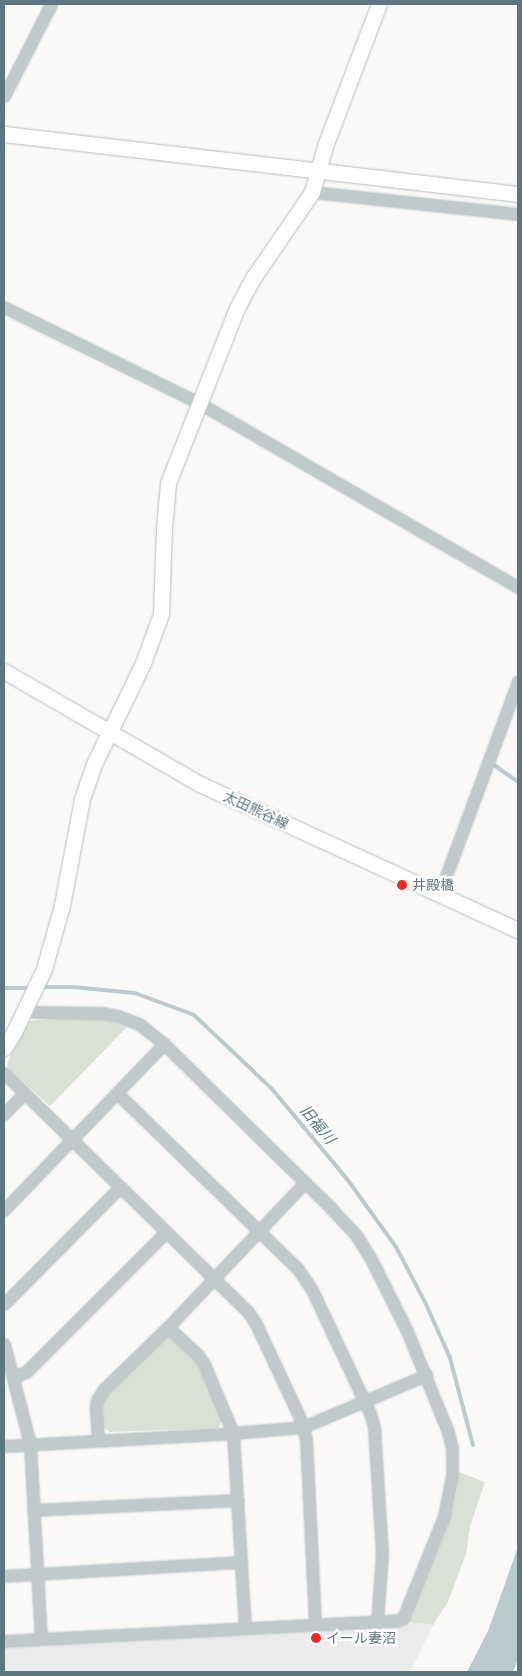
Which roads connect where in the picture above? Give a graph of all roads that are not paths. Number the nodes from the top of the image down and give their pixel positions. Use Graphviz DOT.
graph roads {
  1 [pos="51,4"];
  2 [pos="379,4"];
  3 [pos="4,96"];
  4 [pos="4,134"];
  5 [pos="317,172"];
  6 [pos="312,192"];
  7 [pos="518,194"];
  8 [pos="518,214"];
  9 [pos="4,307"];
  10 [pos="199,402"];
  11 [pos="518,587"];
  12 [pos="4,671"];
  13 [pos="518,681"];
  14 [pos="110,732"];
  15 [pos="439,894"];
  16 [pos="518,930"];
  17 [pos="27,1005"];
  18 [pos="164,1044"];
  19 [pos="4,1048"];
  20 [pos="4,1073"];
  21 [pos="24,1093"];
  22 [pos="117,1093"];
  23 [pos="4,1114"];
  24 [pos="72,1139"];
  25 [pos="305,1182"];
  26 [pos="120,1187"];
  27 [pos="4,1210"];
  28 [pos="259,1231"];
  29 [pos="166,1232"];
  30 [pos="214,1279"];
  31 [pos="4,1304"];
  32 [pos="168,1326"];
  33 [pos="4,1344"];
  34 [pos="426,1375"];
  35 [pos="14,1377"];
  36 [pos="365,1403"];
  37 [pos="303,1427"];
  38 [pos="233,1433"];
  39 [pos="98,1439"];
  40 [pos="30,1444"];
  41 [pos="4,1446"];
  42 [pos="238,1500"];
  43 [pos="34,1510"];
  44 [pos="241,1562"];
  45 [pos="37,1575"];
  46 [pos="4,1576"];
  47 [pos="377,1623"];
  48 [pos="315,1625"];
  49 [pos="245,1628"];
  50 [pos="41,1639"];
  51 [pos="4,1641"];
  1 -- 3 [label="street"];
  2 -- 5 [label="street"];
  4 -- 5 [label="street"];
  5 -- 6 [label="street"];
  5 -- 7 [label="street"];
  6 -- 8 [label="street"];
  6 -- 10 [label="street"];
  9 -- 10 [label="street"];
  10 -- 11 [label="street"];
  10 -- 14 [label="street"];
  12 -- 14 [label="street, 太田熊谷線"];
  13 -- 15 [label="street"];
  14 -- 15 [label="street, 太田熊谷線"];
  14 -- 17 [label="street"];
  15 -- 16 [label="street, 太田熊谷線"];
  17 -- 18 [label="street"];
  17 -- 19 [label="street"];
  18 -- 22 [label="street"];
  18 -- 25 [label="street"];
  20 -- 21 [label="street"];
  21 -- 23 [label="street"];
  21 -- 24 [label="street"];
  22 -- 24 [label="street"];
  22 -- 28 [label="street"];
  24 -- 26 [label="street"];
  24 -- 27 [label="street"];
  25 -- 28 [label="street"];
  25 -- 34 [label="street"];
  26 -- 29 [label="street"];
  26 -- 31 [label="street"];
  28 -- 30 [label="street"];
  28 -- 36 [label="street"];
  29 -- 30 [label="street"];
  29 -- 35 [label="street"];
  30 -- 32 [label="street"];
  30 -- 37 [label="street"];
  32 -- 38 [label="street"];
  32 -- 39 [label="street"];
  33 -- 35 [label="street"];
  34 -- 36 [label="street"];
  34 -- 47 [label="street"];
  35 -- 40 [label="street"];
  36 -- 37 [label="street"];
  36 -- 47 [label="street"];
  37 -- 38 [label="street"];
  37 -- 48 [label="street"];
  38 -- 39 [label="street"];
  38 -- 42 [label="street"];
  39 -- 40 [label="street"];
  40 -- 41 [label="street"];
  40 -- 43 [label="street"];
  42 -- 43 [label="street"];
  42 -- 44 [label="street"];
  43 -- 45 [label="street"];
  44 -- 45 [label="street"];
  44 -- 49 [label="street"];
  45 -- 46 [label="street"];
  45 -- 50 [label="street"];
  47 -- 48 [label="street"];
  48 -- 49 [label="street"];
  49 -- 50 [label="street"];
  50 -- 51 [label="street"];
}
